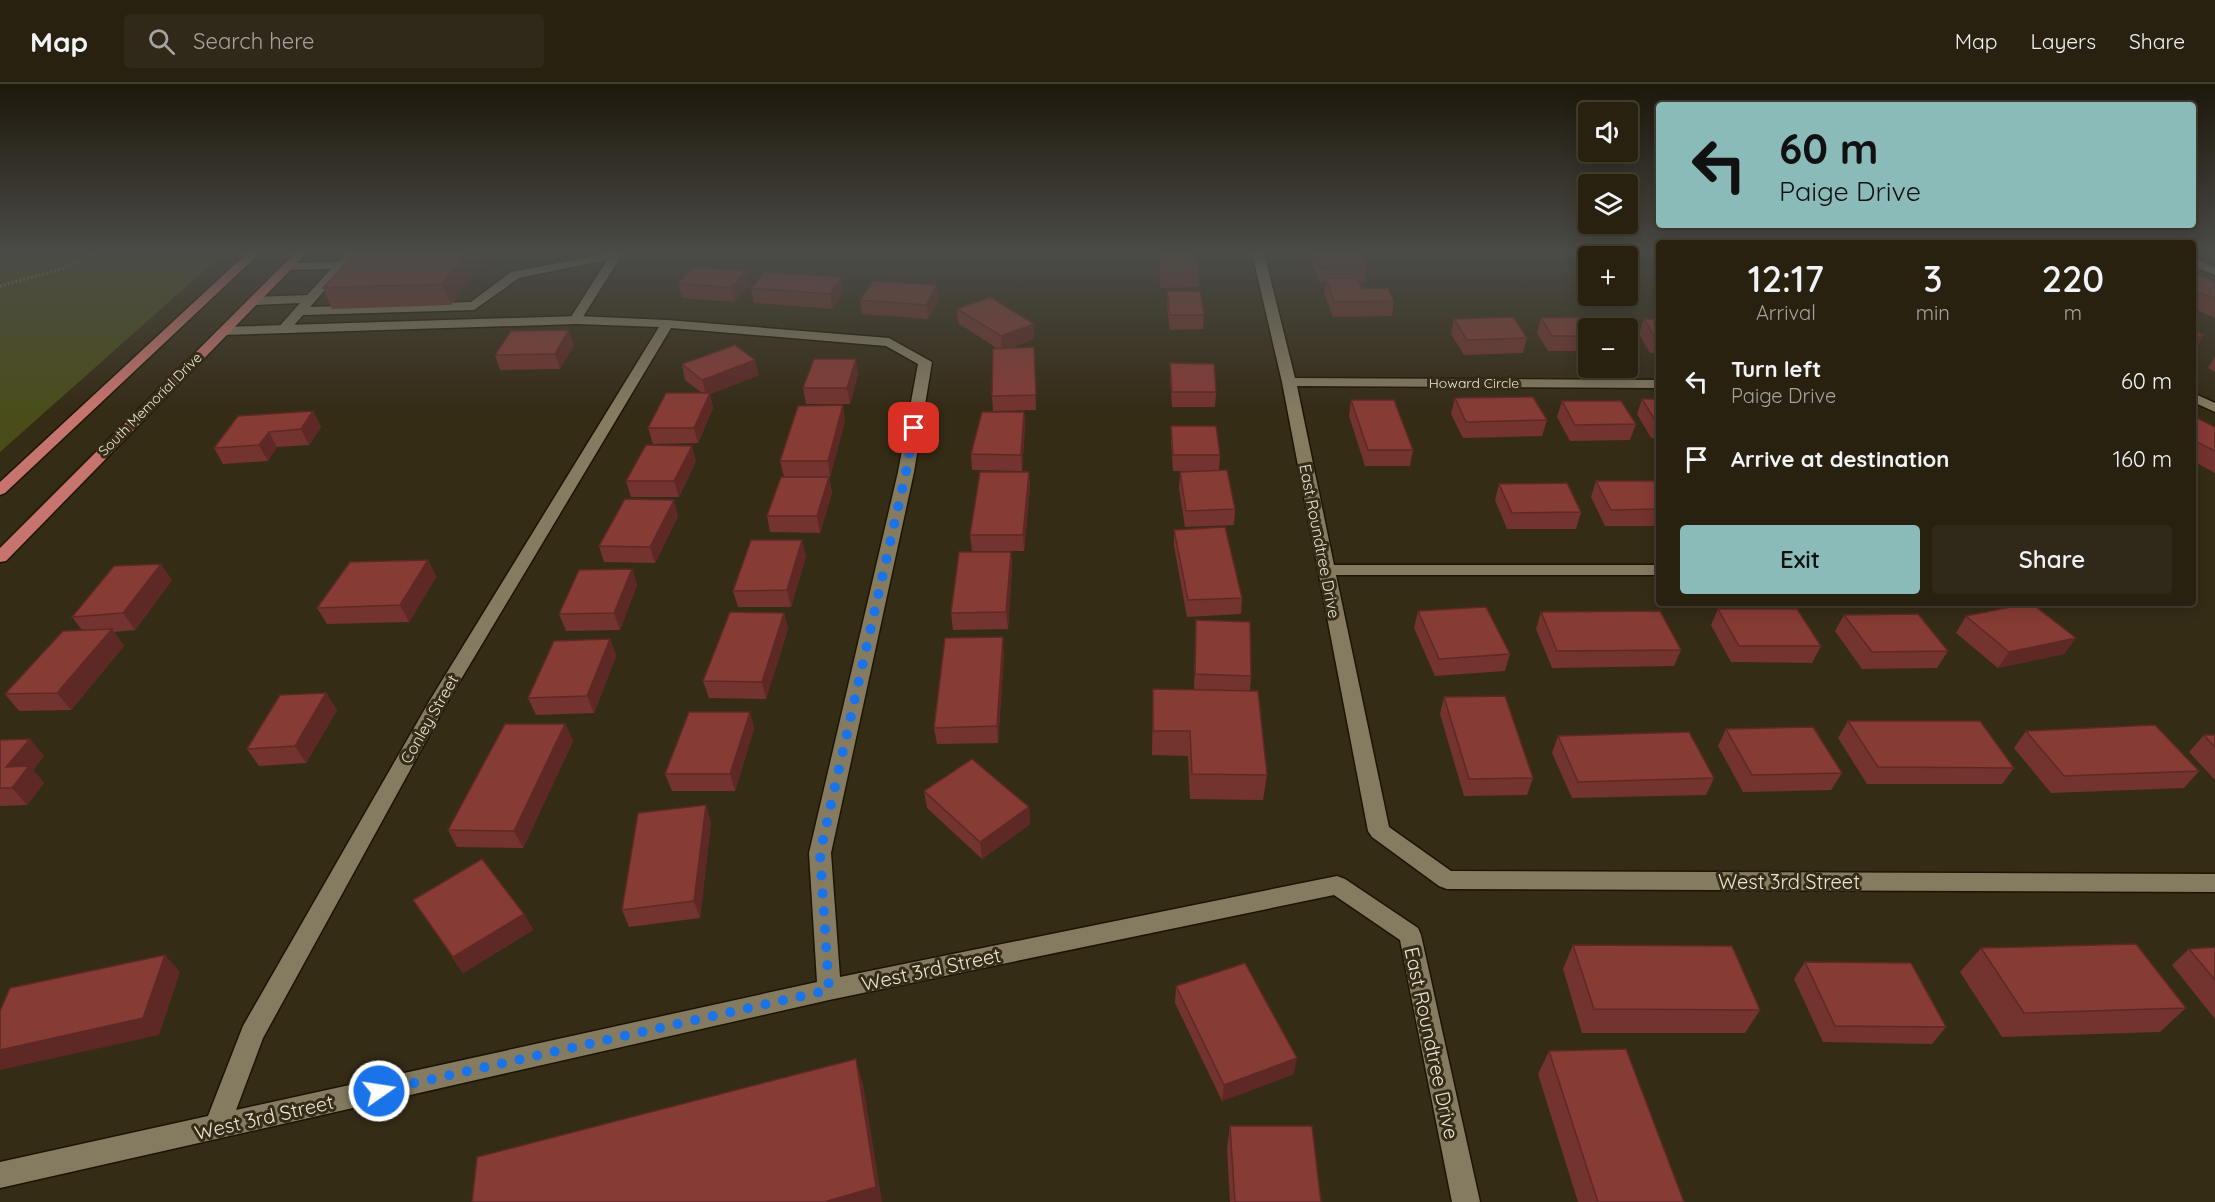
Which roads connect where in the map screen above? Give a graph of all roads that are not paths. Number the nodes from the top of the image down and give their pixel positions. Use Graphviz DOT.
graph roads {
  1 [pos="199,305"];
  2 [pos="249,305"];
  3 [pos="304,305"];
  4 [pos="584,305"];
  5 [pos="1271,305"];
  6 [pos="474,306"];
  7 [pos="299,310"];
  8 [pos="575,320"];
  9 [pos="456,323"];
  10 [pos="667,324"];
  11 [pos="283,329"];
  12 [pos="223,330"];
  13 [pos="1289,382"];
  14 [pos="1656,384"];
  15 [pos="2196,398"];
  16 [pos="2215,408"];
  17 [pos="0,490"];
  18 [pos="0,557"];
  19 [pos="1326,570"];
  20 [pos="1656,570"];
  21 [pos="1379,831"];
  22 [pos="2215,883"];
  23 [pos="1337,885"];
  24 [pos="829,990"];
  25 [pos="216,1128"];
  26 [pos="0,1175"];
  27 [pos="1466,1202"];
  1 -- 17 [label="main road"];
  2 -- 12 [label="main road, South Memorial Drive"];
  3 -- 7 [label="street"];
  4 -- 8 [label="street"];
  5 -- 13 [label="street, East Roundtree Drive"];
  6 -- 7 [label="street"];
  6 -- 9 [label="street"];
  7 -- 11 [label="street"];
  8 -- 9 [label="street"];
  8 -- 10 [label="street"];
  9 -- 11 [label="street"];
  10 -- 24 [label="street"];
  10 -- 25 [label="street, Conley Street"];
  11 -- 12 [label="street"];
  12 -- 18 [label="main road, South Memorial Drive"];
  13 -- 14 [label="street, Howard Circle"];
  13 -- 19 [label="street, East Roundtree Drive"];
  15 -- 16 [label="street"];
  19 -- 20 [label="street"];
  19 -- 21 [label="street, East Roundtree Drive"];
  21 -- 22 [label="street, West 3rd Street"];
  23 -- 24 [label="street, West 3rd Street"];
  23 -- 27 [label="street, East Roundtree Drive"];
  24 -- 25 [label="street, West 3rd Street"];
  25 -- 26 [label="street, West 3rd Street"];
}
